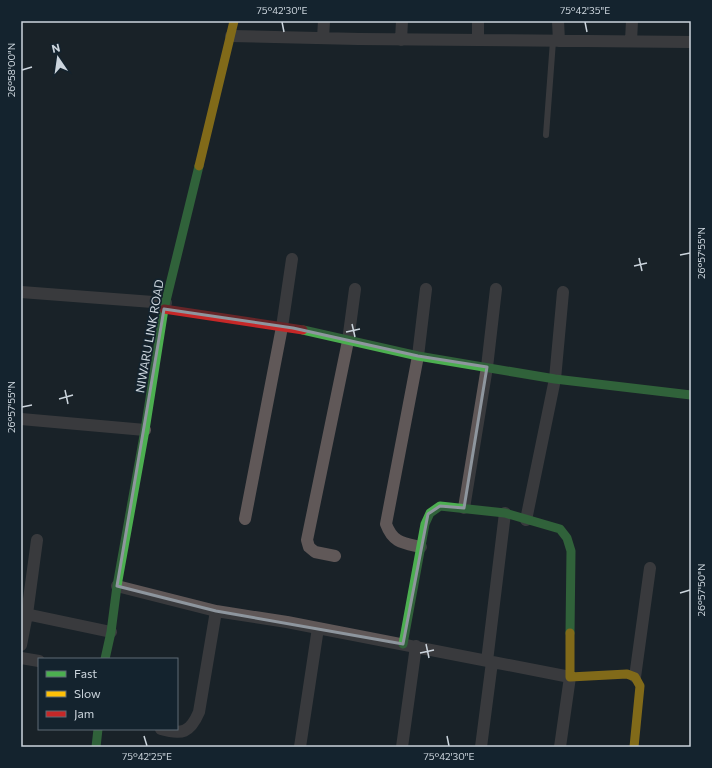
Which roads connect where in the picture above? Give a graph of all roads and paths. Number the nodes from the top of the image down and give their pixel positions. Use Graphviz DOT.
graph roads {
  1 [pos="234,21"];
  2 [pos="324,21"];
  3 [pos="402,21"];
  4 [pos="478,21"];
  5 [pos="558,21"];
  6 [pos="632,21"];
  7 [pos="231,36"];
  8 [pos="323,38"];
  9 [pos="401,40"];
  10 [pos="478,40"];
  11 [pos="556,41"];
  12 [pos="631,41"];
  13 [pos="691,42"];
  14 [pos="546,134"];
  15 [pos="292,259"];
  16 [pos="355,289"];
  17 [pos="426,289"];
  18 [pos="496,289"];
  19 [pos="21,292"];
  20 [pos="563,292"];
  21 [pos="165,306"];
  22 [pos="282,327"];
  23 [pos="348,340"];
  24 [pos="418,356"];
  25 [pos="487,367"];
  26 [pos="555,379"];
  27 [pos="691,395"];
  28 [pos="21,419"];
  29 [pos="145,430"];
  30 [pos="464,508"];
  31 [pos="505,513"];
  32 [pos="245,519"];
  33 [pos="526,520"];
  34 [pos="37,540"];
  35 [pos="421,547"];
  36 [pos="335,556"];
  37 [pos="650,568"];
  38 [pos="118,586"];
  39 [pos="216,611"];
  40 [pos="24,614"];
  41 [pos="318,628"];
  42 [pos="111,632"];
  43 [pos="403,644"];
  44 [pos="21,645"];
  45 [pos="416,646"];
  46 [pos="21,658"];
  47 [pos="105,658"];
  48 [pos="490,661"];
  49 [pos="38,662"];
  50 [pos="570,677"];
  51 [pos="635,677"];
  52 [pos="98,730"];
  53 [pos="164,730"];
  54 [pos="96,747"];
  55 [pos="300,747"];
  56 [pos="402,747"];
  57 [pos="480,747"];
  58 [pos="560,747"];
  59 [pos="634,747"];
  1 -- 7 [label="street, NIWARU LINK ROAD"];
  2 -- 8 [label="street"];
  3 -- 9 [label="street"];
  4 -- 10 [label="street"];
  5 -- 11 [label="street"];
  6 -- 12 [label="street"];
  7 -- 8 [label="street"];
  7 -- 21 [label="street, NIWARU LINK ROAD"];
  8 -- 9 [label="street"];
  9 -- 10 [label="street"];
  10 -- 11 [label="street"];
  11 -- 12 [label="street"];
  11 -- 14 [label="lane"];
  12 -- 13 [label="street"];
  15 -- 22 [label="street"];
  16 -- 23 [label="street"];
  17 -- 24 [label="street"];
  18 -- 25 [label="street"];
  19 -- 21 [label="street"];
  20 -- 26 [label="street"];
  21 -- 22 [label="street"];
  21 -- 29 [label="street, NIWARU LINK ROAD"];
  22 -- 23 [label="street"];
  22 -- 32 [label="street"];
  23 -- 24 [label="street"];
  23 -- 36 [label="street"];
  24 -- 25 [label="street"];
  24 -- 35 [label="street"];
  25 -- 26 [label="street"];
  25 -- 30 [label="street"];
  26 -- 27 [label="street"];
  26 -- 33 [label="street"];
  28 -- 29 [label="street"];
  29 -- 38 [label="street, NIWARU LINK ROAD"];
  30 -- 31 [label="street"];
  30 -- 35 [label="street"];
  31 -- 33 [label="street"];
  31 -- 48 [label="street"];
  33 -- 50 [label="street"];
  34 -- 40 [label="street"];
  35 -- 43 [label="street"];
  37 -- 51 [label="street"];
  38 -- 39 [label="street"];
  38 -- 42 [label="street, NIWARU LINK ROAD"];
  39 -- 41 [label="street"];
  39 -- 53 [label="street"];
  40 -- 42 [label="street"];
  40 -- 44 [label="street"];
  41 -- 43 [label="street"];
  41 -- 55 [label="street"];
  42 -- 47 [label="street, NIWARU LINK ROAD"];
  43 -- 45 [label="street"];
  45 -- 48 [label="street"];
  45 -- 56 [label="street"];
  46 -- 49 [label="street"];
  48 -- 50 [label="street"];
  48 -- 57 [label="street"];
  50 -- 51 [label="street"];
  50 -- 58 [label="street"];
  51 -- 59 [label="street"];
  52 -- 54 [label="street"];
}
